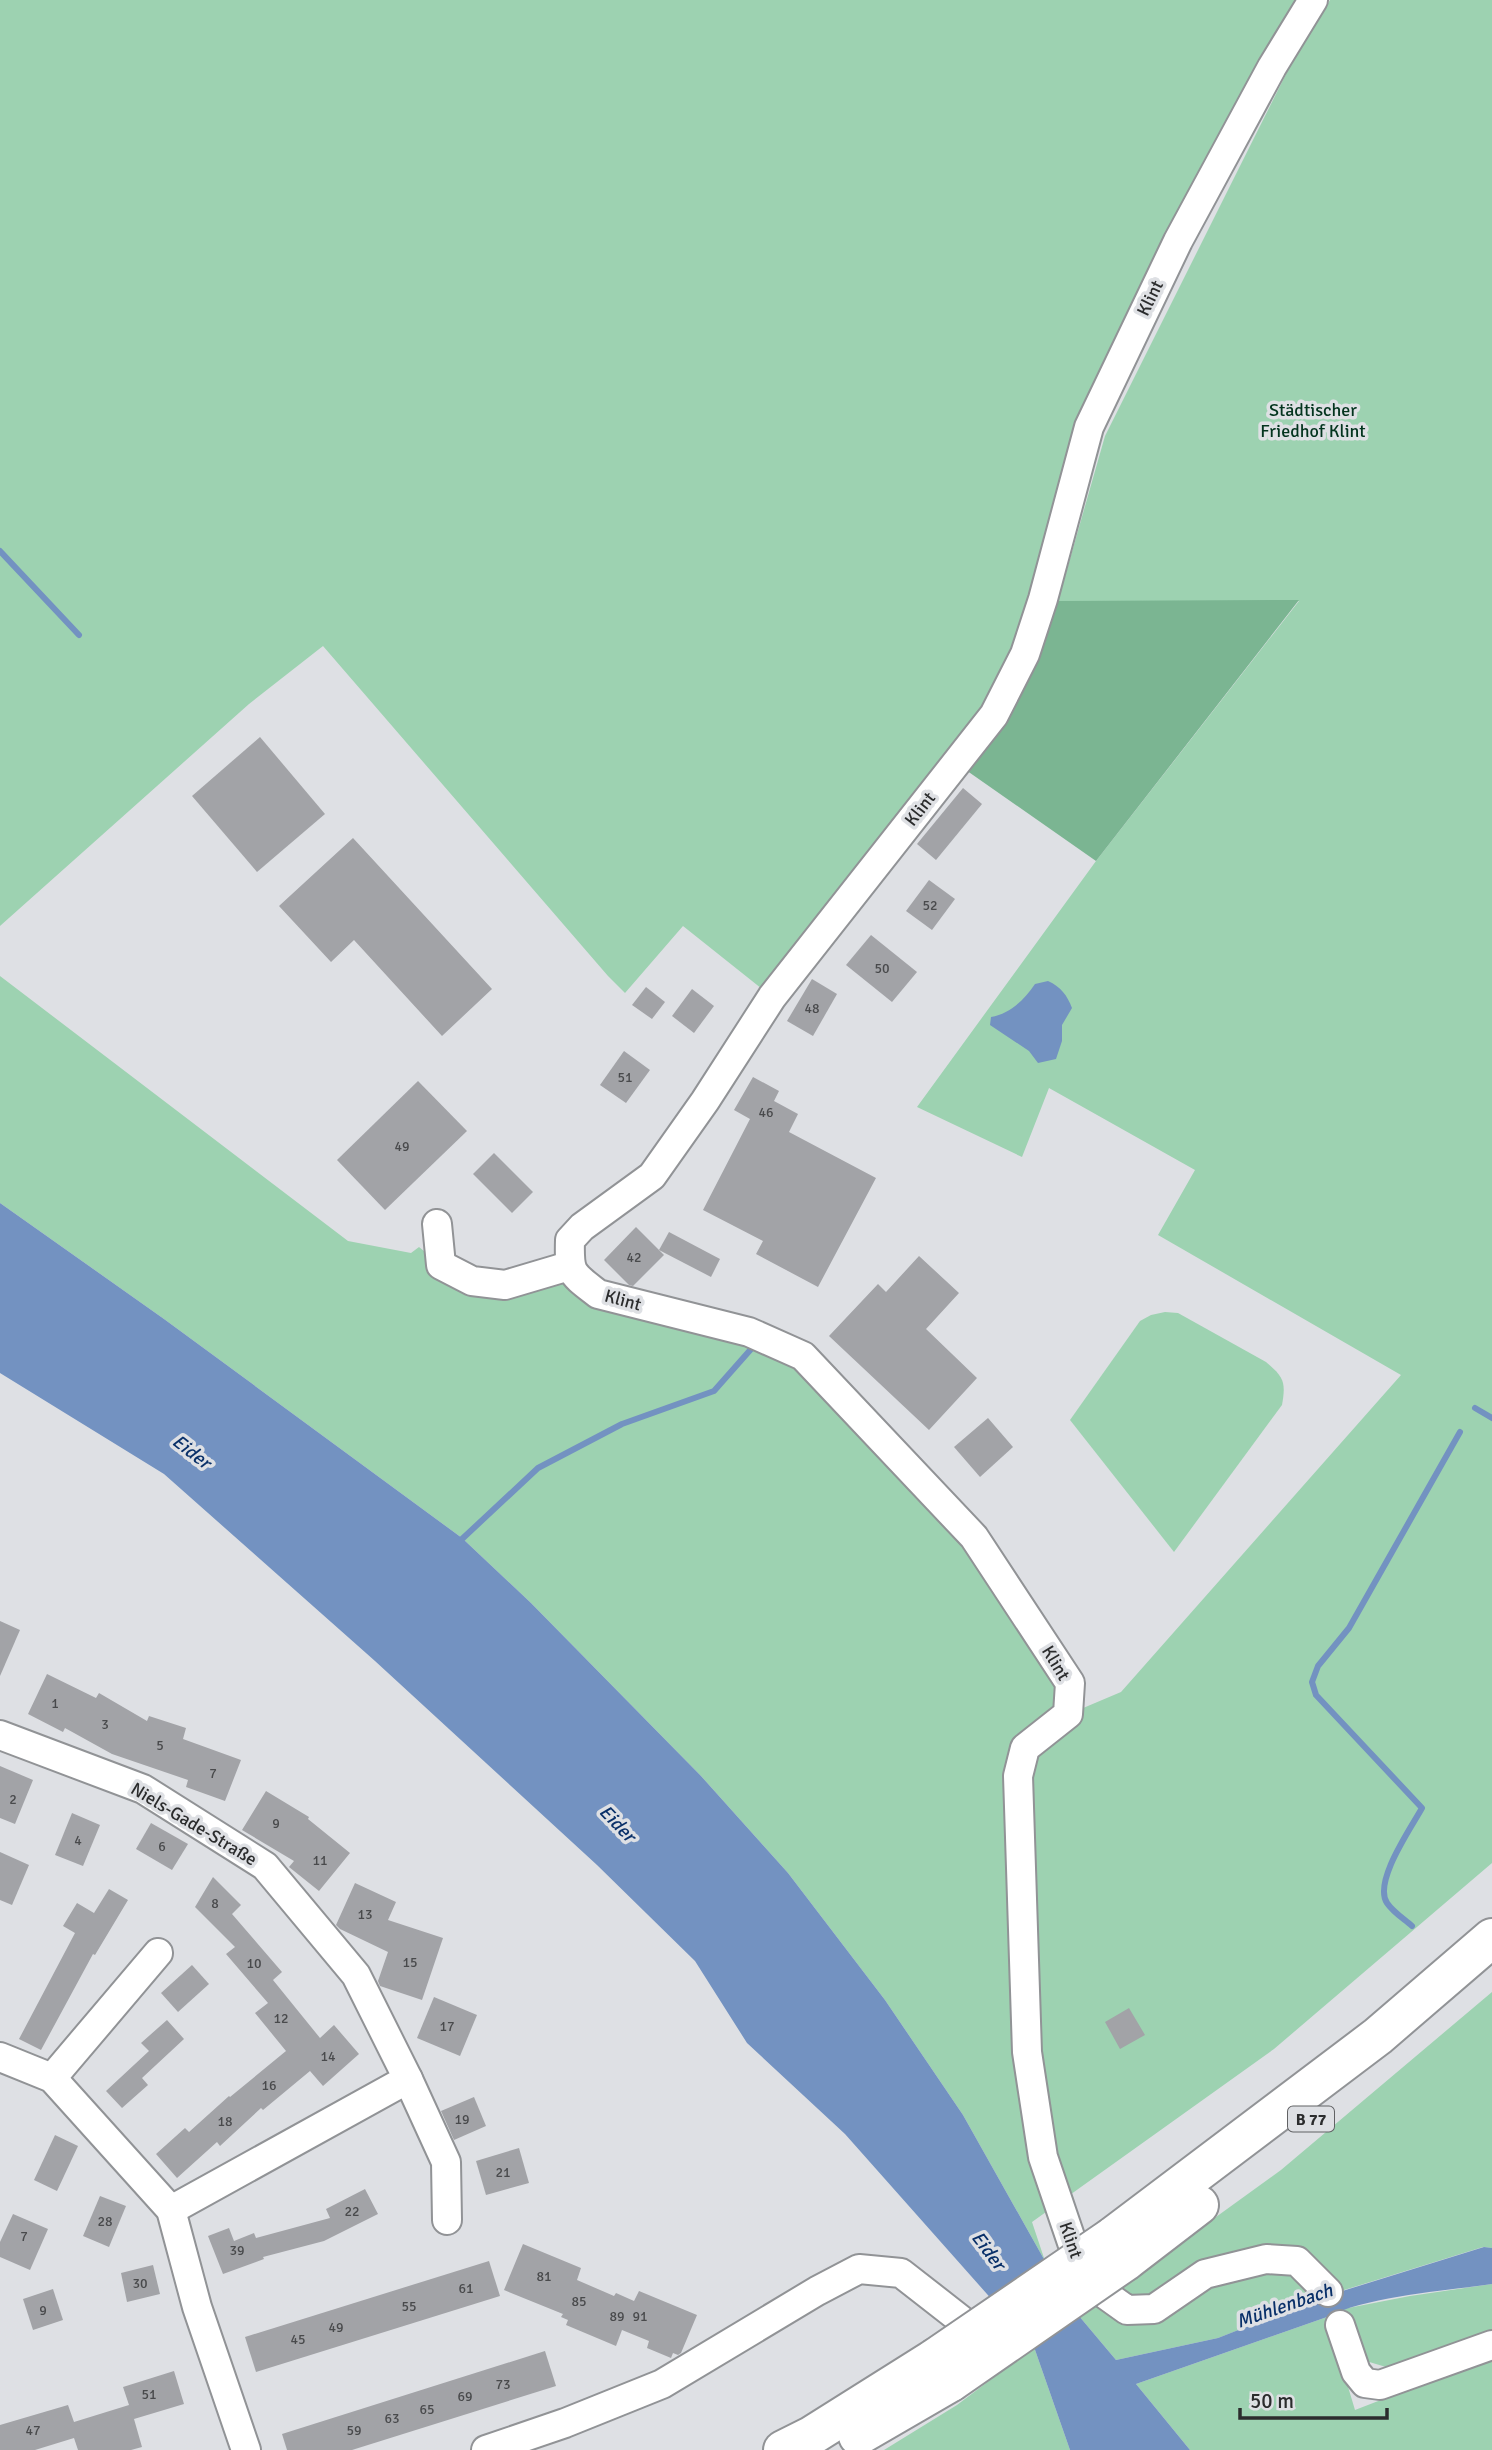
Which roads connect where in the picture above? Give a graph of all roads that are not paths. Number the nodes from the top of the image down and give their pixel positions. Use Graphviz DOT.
graph roads {
  1 [pos="1313,0"];
  2 [pos="438,1224"];
  3 [pos="569,1266"];
  4 [pos="0,1735"];
  5 [pos="1492,1938"];
  6 [pos="158,1953"];
  7 [pos="1492,1972"];
  8 [pos="0,2057"];
  9 [pos="52,2078"];
  10 [pos="408,2079"];
  11 [pos="171,2210"];
  12 [pos="447,2220"];
  13 [pos="1119,2249"];
  14 [pos="1328,2292"];
  15 [pos="1340,2325"];
  16 [pos="1492,2345"];
  17 [pos="943,2370"];
  18 [pos="993,2371"];
  19 [pos="246,2450"];
  20 [pos="486,2450"];
  21 [pos="783,2450"];
  22 [pos="835,2450"];
  1 -- 3 [label="street, Klint"];
  2 -- 3 [label="street"];
  3 -- 14 [label="street, Klint"];
  4 -- 10 [label="street, Niels-Gade-Straße"];
  5 -- 13 [label="highway, B 77"];
  6 -- 9 [label="street"];
  7 -- 13 [label="highway, B 77"];
  8 -- 9 [label="street"];
  9 -- 11 [label="street"];
  10 -- 11 [label="street"];
  10 -- 12 [label="street, Niels-Gade-Straße"];
  11 -- 19 [label="street"];
  13 -- 17 [label="highway, B 77, bridge"];
  15 -- 16 [label="street"];
  17 -- 21 [label="highway, B 77"];
  17 -- 22 [label="highway, B 77"];
  18 -- 20 [label="street"];
}
